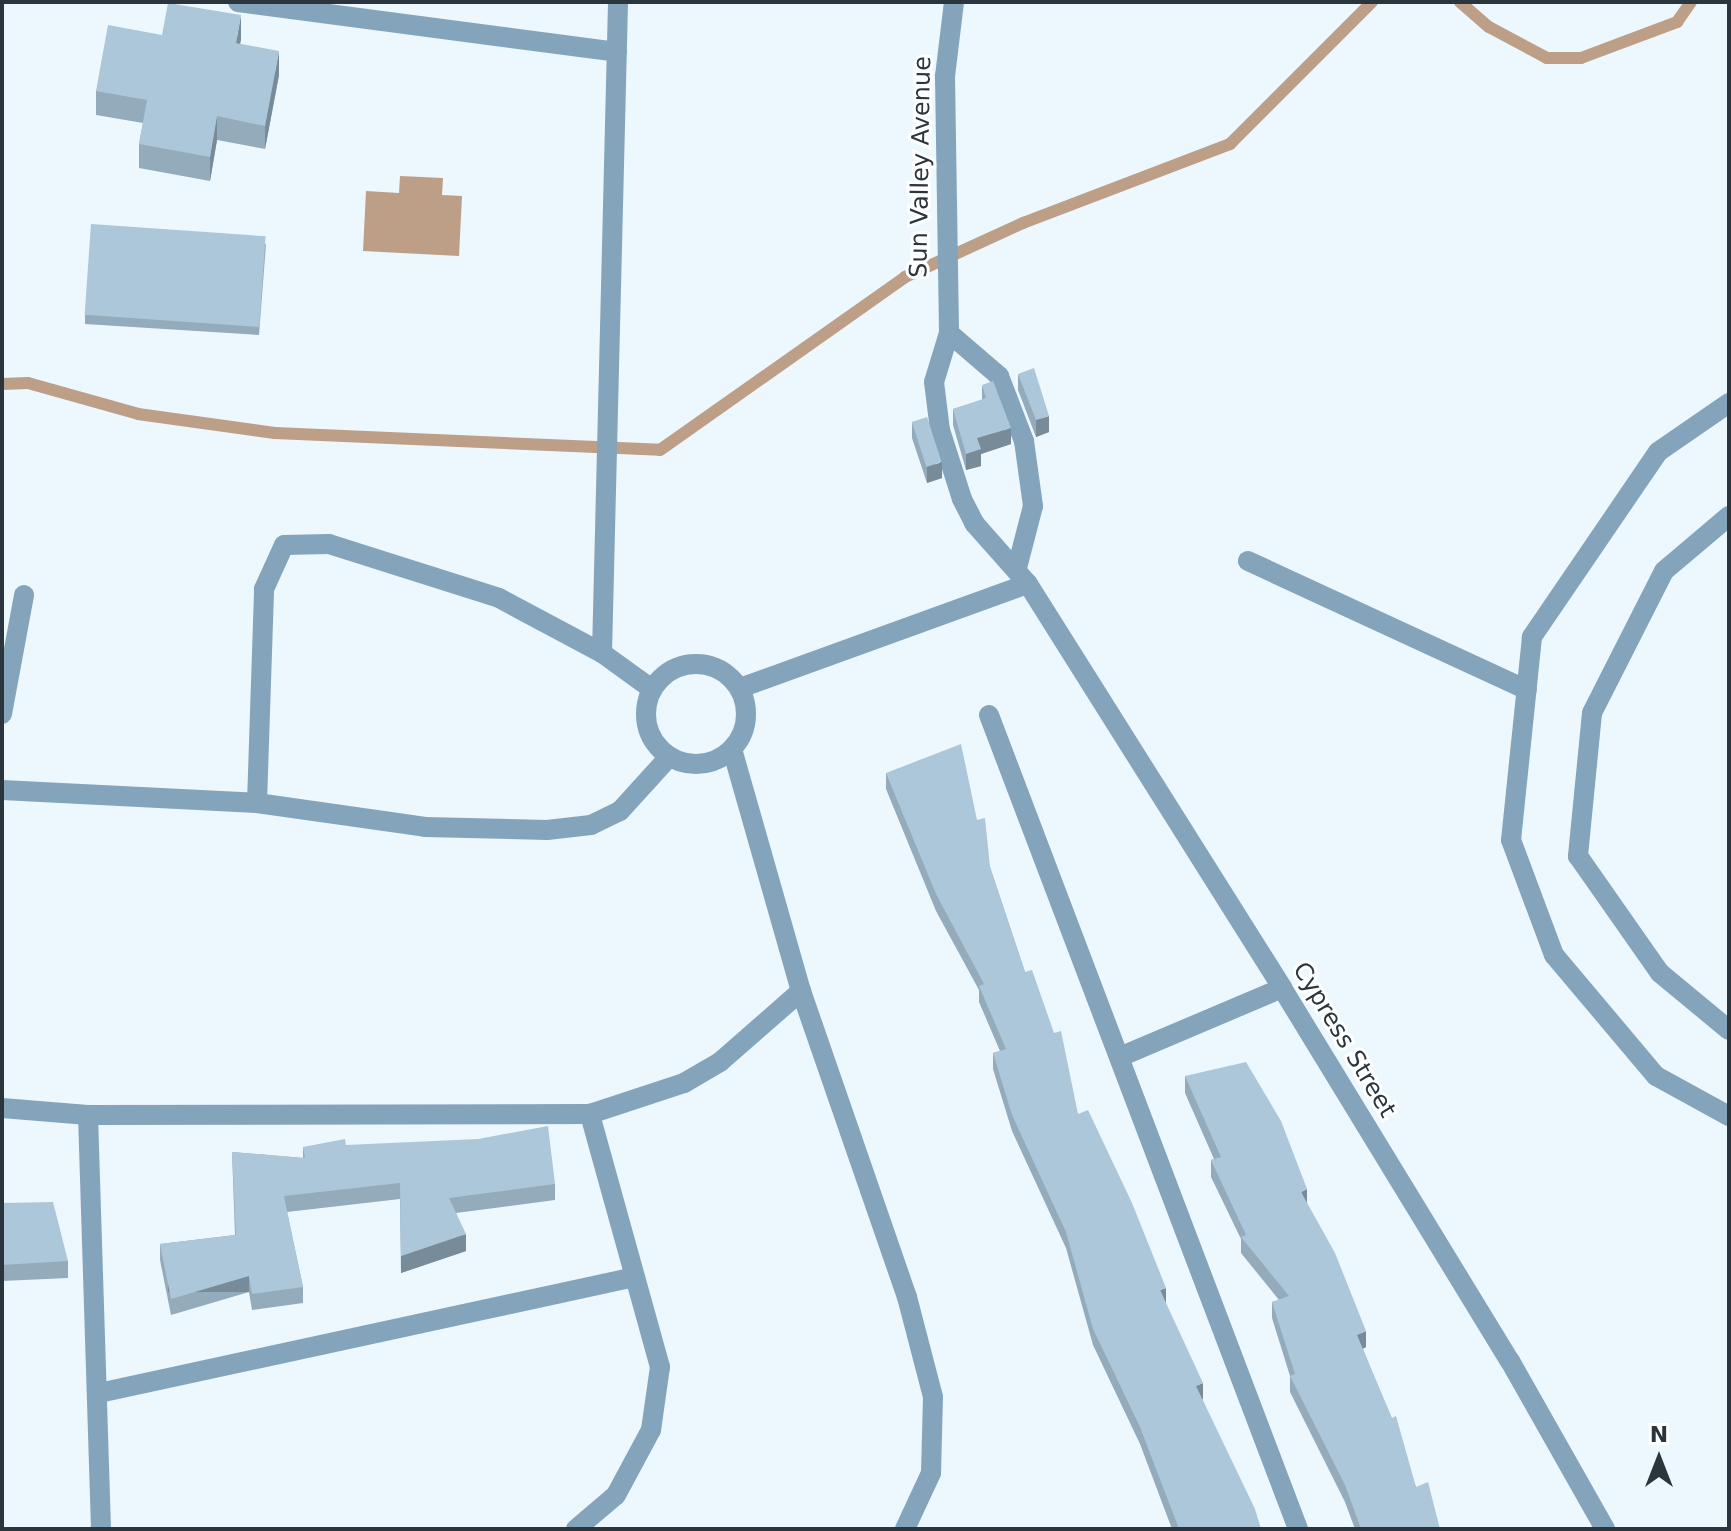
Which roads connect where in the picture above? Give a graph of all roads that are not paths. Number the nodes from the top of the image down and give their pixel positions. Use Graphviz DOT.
graph roads {
  1 [pos="238,2"];
  2 [pos="618,2"];
  3 [pos="954,2"];
  4 [pos="617,52"];
  5 [pos="949,333"];
  6 [pos="1729,403"];
  7 [pos="1729,516"];
  8 [pos="1248,561"];
  9 [pos="1022,576"];
  10 [pos="24,595"];
  11 [pos="602,653"];
  12 [pos="740,688"];
  13 [pos="652,689"];
  14 [pos="1527,690"];
  15 [pos="2,714"];
  16 [pos="989,715"];
  17 [pos="732,749"];
  18 [pos="669,757"];
  19 [pos="2,790"];
  20 [pos="257,803"];
  21 [pos="1282,988"];
  22 [pos="801,991"];
  23 [pos="1729,1030"];
  24 [pos="1122,1056"];
  25 [pos="2,1108"];
  26 [pos="590,1114"];
  27 [pos="88,1115"];
  28 [pos="1729,1116"];
  29 [pos="635,1277"];
  30 [pos="99,1393"];
  31 [pos="101,1529"];
  32 [pos="576,1529"];
  33 [pos="905,1529"];
  34 [pos="1298,1529"];
  35 [pos="1605,1529"];
  1 -- 4 [label="street"];
  2 -- 4 [label="street"];
  3 -- 5 [label="street, Sun Valley Avenue"];
  4 -- 11 [label="street"];
  5 -- 9 [label="street, Sun Valley Avenue"];
  5 -- 9 [label="street"];
  6 -- 14 [label="street"];
  7 -- 23 [label="street"];
  8 -- 14 [label="street"];
  9 -- 12 [label="street"];
  9 -- 21 [label="street, Cypress Street"];
  10 -- 15 [label="street"];
  11 -- 13 [label="street"];
  11 -- 20 [label="street"];
  12 -- 13 [label="street"];
  12 -- 17 [label="street"];
  13 -- 18 [label="street"];
  14 -- 28 [label="street"];
  16 -- 24 [label="street"];
  17 -- 18 [label="street"];
  17 -- 22 [label="street"];
  18 -- 20 [label="street"];
  19 -- 20 [label="street"];
  21 -- 24 [label="street"];
  21 -- 35 [label="street, Cypress Street"];
  22 -- 26 [label="street"];
  22 -- 33 [label="street"];
  24 -- 34 [label="street"];
  25 -- 27 [label="street"];
  26 -- 27 [label="street"];
  26 -- 29 [label="street"];
  27 -- 30 [label="street"];
  29 -- 30 [label="street"];
  29 -- 32 [label="street"];
  30 -- 31 [label="street"];
}
